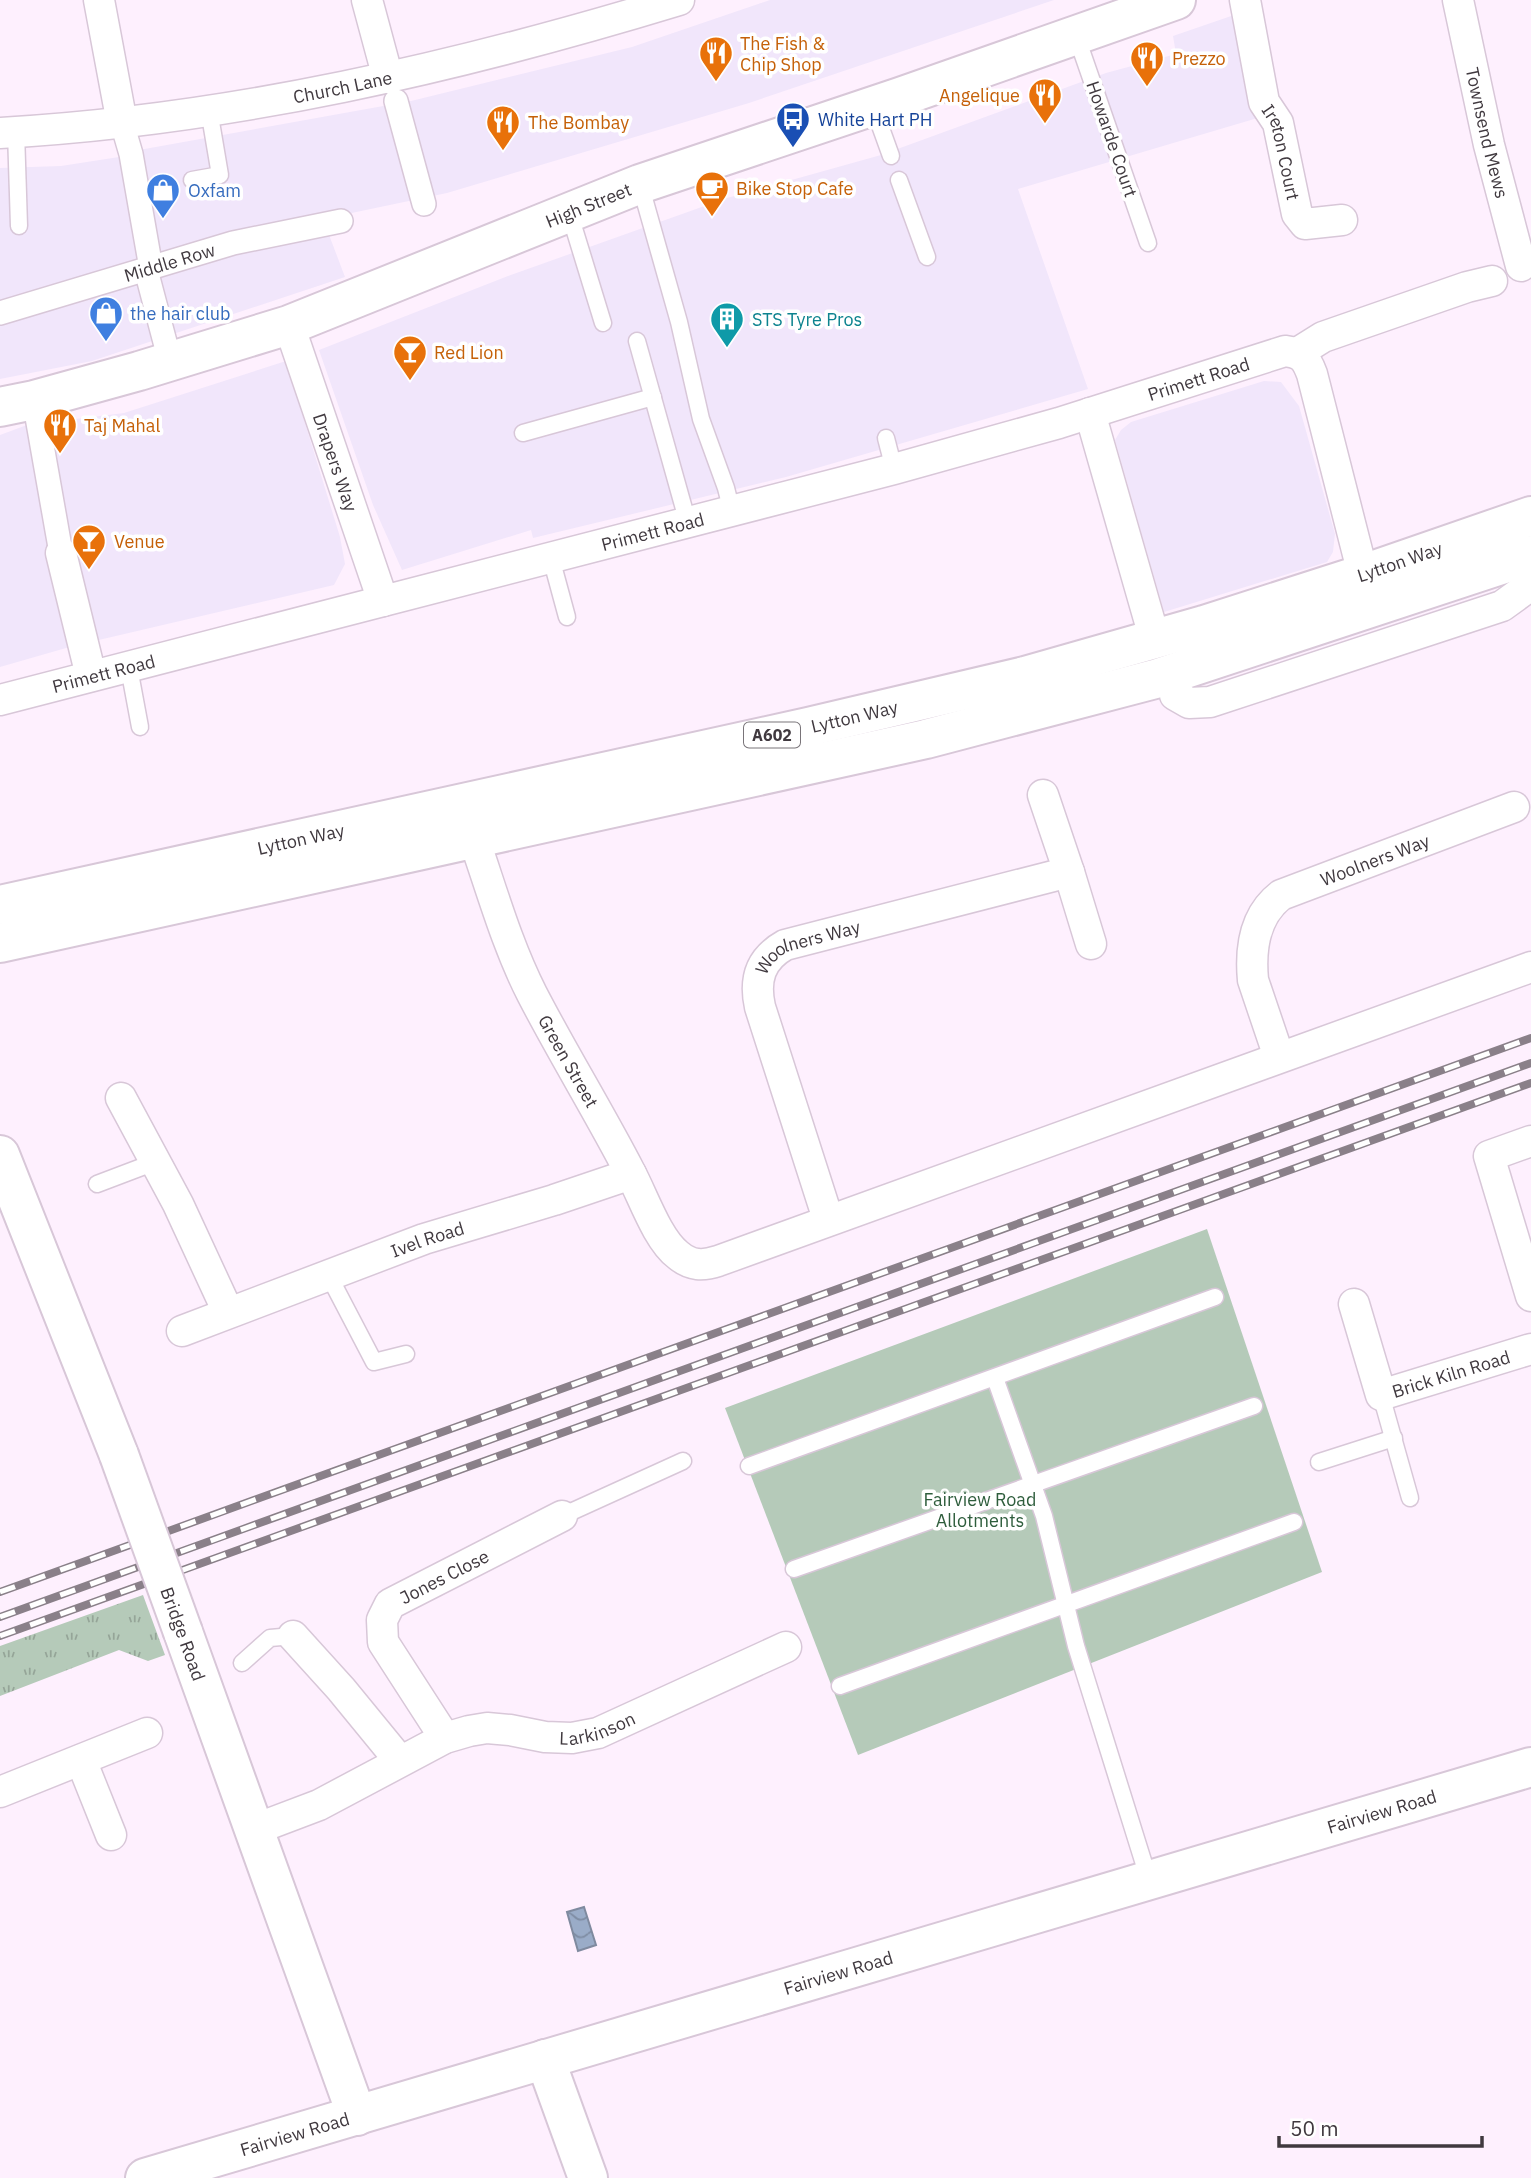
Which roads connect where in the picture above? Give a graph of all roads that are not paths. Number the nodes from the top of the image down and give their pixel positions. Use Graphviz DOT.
graph roads {
  1 [pos="99,0"];
  2 [pos="368,0"];
  3 [pos="680,0"];
  4 [pos="1176,0"];
  5 [pos="1245,0"];
  6 [pos="1458,0"];
  7 [pos="1076,35"];
  8 [pos="392,89"];
  9 [pos="873,106"];
  10 [pos="209,110"];
  11 [pos="122,123"];
  12 [pos="8,132"];
  13 [pos="891,156"];
  14 [pos="192,180"];
  15 [pos="899,180"];
  16 [pos="640,184"];
  17 [pos="424,204"];
  18 [pos="569,212"];
  19 [pos="1342,220"];
  20 [pos="341,222"];
  21 [pos="19,226"];
  22 [pos="1148,243"];
  23 [pos="927,257"];
  24 [pos="148,269"];
  25 [pos="1511,272"];
  26 [pos="0,313"];
  27 [pos="603,323"];
  28 [pos="289,325"];
  29 [pos="637,341"];
  30 [pos="1299,352"];
  31 [pos="170,361"];
  32 [pos="653,397"];
  33 [pos="17,403"];
  34 [pos="1090,413"];
  35 [pos="523,433"];
  36 [pos="886,438"];
  37 [pos="894,470"];
  38 [pos="732,512"];
  39 [pos="1531,516"];
  40 [pos="688,523"];
  41 [pos="61,553"];
  42 [pos="1531,555"];
  43 [pos="551,558"];
  44 [pos="1363,574"];
  45 [pos="1531,585"];
  46 [pos="383,601"];
  47 [pos="567,617"];
  48 [pos="1153,633"];
  49 [pos="129,668"];
  50 [pos="91,676"];
  51 [pos="1175,695"];
  52 [pos="0,700"];
  53 [pos="141,727"];
  54 [pos="1043,795"];
  55 [pos="1514,807"];
  56 [pos="474,839"];
  57 [pos="1069,872"];
  58 [pos="0,905"];
  59 [pos="0,943"];
  60 [pos="1091,944"];
  61 [pos="1531,967"];
  62 [pos="1279,1057"];
  63 [pos="121,1098"];
  64 [pos="1531,1141"];
  65 [pos="0,1155"];
  66 [pos="155,1162"];
  67 [pos="631,1174"];
  68 [pos="97,1184"];
  69 [pos="828,1219"];
  70 [pos="328,1274"];
  71 [pos="1531,1296"];
  72 [pos="1215,1297"];
  73 [pos="1354,1304"];
  74 [pos="228,1312"];
  75 [pos="182,1331"];
  76 [pos="1531,1349"];
  77 [pos="406,1354"];
  78 [pos="995,1378"];
  79 [pos="1381,1395"];
  80 [pos="1254,1406"];
  81 [pos="1394,1438"];
  82 [pos="683,1461"];
  83 [pos="1319,1462"];
  84 [pos="749,1466"];
  85 [pos="1032,1483"];
  86 [pos="1410,1498"];
  87 [pos="562,1516"];
  88 [pos="1294,1522"];
  89 [pos="794,1569"];
  90 [pos="1065,1606"];
  91 [pos="293,1636"];
  92 [pos="786,1647"];
  93 [pos="242,1663"];
  94 [pos="840,1686"];
  95 [pos="147,1733"];
  96 [pos="445,1738"];
  97 [pos="81,1760"];
  98 [pos="400,1761"];
  99 [pos="1531,1767"];
  100 [pos="0,1791"];
  101 [pos="253,1830"];
  102 [pos="111,1835"];
  103 [pos="1149,1880"];
  104 [pos="545,2059"];
  105 [pos="357,2116"];
  106 [pos="145,2178"];
  107 [pos="588,2178"];
  1 -- 11 [label="street"];
  2 -- 8 [label="street"];
  3 -- 8 [label="street, Church Lane"];
  4 -- 7 [label="street, High Street"];
  5 -- 19 [label="street, Ireton Court"];
  6 -- 25 [label="street, Townsend Mews"];
  7 -- 9 [label="street, High Street"];
  7 -- 22 [label="lane, Howarde Court"];
  8 -- 10 [label="street, Church Lane"];
  8 -- 17 [label="street"];
  9 -- 13 [label="lane"];
  9 -- 16 [label="street, High Street"];
  10 -- 11 [label="street, Church Lane"];
  10 -- 14 [label="lane"];
  11 -- 12 [label="street, Church Lane"];
  11 -- 24 [label="street"];
  12 -- 21 [label="lane"];
  15 -- 23 [label="lane"];
  16 -- 18 [label="street, High Street"];
  16 -- 38 [label="lane"];
  18 -- 27 [label="lane"];
  18 -- 28 [label="street, High Street"];
  20 -- 24 [label="street, Middle Row"];
  24 -- 26 [label="street, Middle Row"];
  24 -- 31 [label="street"];
  25 -- 30 [label="street, Primett Road"];
  28 -- 31 [label="street, High Street"];
  28 -- 46 [label="street, Drapers Way"];
  29 -- 32 [label="lane"];
  30 -- 34 [label="street, Primett Road"];
  30 -- 44 [label="street"];
  31 -- 33 [label="street, High Street"];
  32 -- 35 [label="lane"];
  32 -- 40 [label="lane"];
  33 -- 41 [label="street"];
  34 -- 37 [label="street, Primett Road"];
  34 -- 48 [label="street"];
  36 -- 37 [label="lane"];
  37 -- 38 [label="street, Primett Road"];
  38 -- 40 [label="street, Primett Road"];
  39 -- 44 [label="street, Lytton Way / A602"];
  40 -- 43 [label="street, Primett Road"];
  41 -- 50 [label="street"];
  42 -- 56 [label="street, Lytton Way / A602"];
  43 -- 46 [label="street, Primett Road"];
  43 -- 47 [label="lane"];
  44 -- 58 [label="street, Lytton Way / A602"];
  45 -- 51 [label="street"];
  46 -- 49 [label="street, Primett Road"];
  49 -- 50 [label="street, Primett Road"];
  49 -- 53 [label="lane"];
  50 -- 52 [label="street, Primett Road"];
  54 -- 57 [label="street"];
  55 -- 62 [label="street, Woolners Way"];
  56 -- 59 [label="street, Lytton Way / A602"];
  56 -- 67 [label="street, Green Street"];
  57 -- 60 [label="street"];
  57 -- 69 [label="street, Woolners Way"];
  61 -- 62 [label="street"];
  62 -- 69 [label="street"];
  63 -- 66 [label="street"];
  64 -- 71 [label="street"];
  65 -- 101 [label="street, Bridge Road, bridge"];
  66 -- 68 [label="lane"];
  66 -- 74 [label="street"];
  67 -- 69 [label="street, Green Street"];
  67 -- 70 [label="street, Ivel Road"];
  70 -- 74 [label="street, Ivel Road"];
  70 -- 77 [label="lane"];
  72 -- 78 [label="lane"];
  73 -- 79 [label="street, Brick Kiln Road"];
  74 -- 75 [label="street, Ivel Road"];
  76 -- 79 [label="street, Brick Kiln Road"];
  78 -- 84 [label="lane"];
  78 -- 85 [label="lane"];
  79 -- 81 [label="lane"];
  80 -- 85 [label="lane"];
  81 -- 83 [label="lane"];
  81 -- 86 [label="lane"];
  82 -- 87 [label="lane"];
  85 -- 89 [label="lane"];
  85 -- 90 [label="lane"];
  87 -- 96 [label="street, Jones Close"];
  88 -- 90 [label="lane"];
  90 -- 94 [label="lane"];
  90 -- 103 [label="lane"];
  91 -- 93 [label="lane"];
  91 -- 98 [label="street"];
  92 -- 96 [label="street, Larkinson"];
  95 -- 97 [label="street"];
  96 -- 98 [label="street, Larkinson"];
  97 -- 100 [label="street"];
  97 -- 102 [label="street"];
  98 -- 101 [label="street, Larkinson"];
  99 -- 103 [label="street, Fairview Road"];
  101 -- 105 [label="street, Bridge Road"];
  103 -- 104 [label="street, Fairview Road"];
  104 -- 105 [label="street, Fairview Road"];
  104 -- 107 [label="street"];
  105 -- 106 [label="street, Fairview Road"];
}
